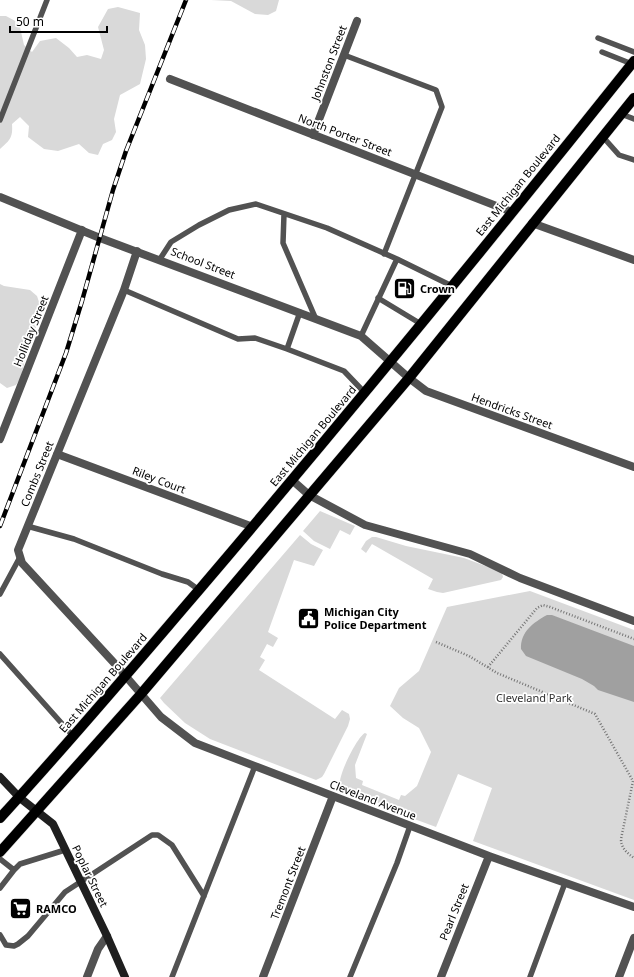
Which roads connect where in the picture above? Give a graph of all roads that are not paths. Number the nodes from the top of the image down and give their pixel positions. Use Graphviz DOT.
graph roads {
  1 [pos="47,0"];
  2 [pos="357,21"];
  3 [pos="598,38"];
  4 [pos="602,52"];
  5 [pos="634,52"];
  6 [pos="344,55"];
  7 [pos="633,62"];
  8 [pos="170,80"];
  9 [pos="634,98"];
  10 [pos="621,114"];
  11 [pos="634,118"];
  12 [pos="0,120"];
  13 [pos="314,135"];
  14 [pos="603,137"];
  15 [pos="634,160"];
  16 [pos="415,175"];
  17 [pos="0,197"];
  18 [pos="512,212"];
  19 [pos="284,214"];
  20 [pos="532,223"];
  21 [pos="82,230"];
  22 [pos="137,251"];
  23 [pos="384,254"];
  24 [pos="160,259"];
  25 [pos="397,260"];
  26 [pos="634,260"];
  27 [pos="452,286"];
  28 [pos="124,290"];
  29 [pos="378,298"];
  30 [pos="300,312"];
  31 [pos="315,317"];
  32 [pos="421,324"];
  33 [pos="361,336"];
  34 [pos="287,349"];
  35 [pos="391,362"];
  36 [pos="409,378"];
  37 [pos="364,393"];
  38 [pos="0,439"];
  39 [pos="57,454"];
  40 [pos="634,466"];
  41 [pos="292,480"];
  42 [pos="309,495"];
  43 [pos="28,526"];
  44 [pos="253,528"];
  45 [pos="20,557"];
  46 [pos="199,590"];
  47 [pos="0,594"];
  48 [pos="634,622"];
  49 [pos="0,654"];
  50 [pos="126,676"];
  51 [pos="141,694"];
  52 [pos="73,736"];
  53 [pos="255,766"];
  54 [pos="0,777"];
  55 [pos="333,796"];
  56 [pos="20,798"];
  57 [pos="37,811"];
  58 [pos="0,818"];
  59 [pos="410,826"];
  60 [pos="66,850"];
  61 [pos="0,852"];
  62 [pos="489,856"];
  63 [pos="0,859"];
  64 [pos="14,870"];
  65 [pos="80,881"];
  66 [pos="565,883"];
  67 [pos="0,888"];
  68 [pos="204,896"];
  69 [pos="634,907"];
  70 [pos="0,935"];
  71 [pos="107,936"];
  72 [pos="634,938"];
  73 [pos="87,977"];
  74 [pos="124,977"];
  75 [pos="172,977"];
  76 [pos="263,977"];
  77 [pos="350,977"];
  78 [pos="441,977"];
  79 [pos="530,977"];
  80 [pos="619,977"];
  1 -- 12 [label="lane"];
  2 -- 6 [label="street, Johnston Street"];
  3 -- 5 [label="lane"];
  4 -- 7 [label="lane"];
  6 -- 13 [label="street, Johnston Street"];
  6 -- 16 [label="lane"];
  7 -- 18 [label="main road, East Michigan Boulevard"];
  8 -- 13 [label="street, North Porter Street"];
  9 -- 10 [label="main road"];
  10 -- 11 [label="lane"];
  10 -- 14 [label="main road"];
  13 -- 16 [label="street, North Porter Street"];
  14 -- 15 [label="lane"];
  14 -- 20 [label="main road"];
  16 -- 18 [label="street, North Porter Street"];
  16 -- 23 [label="lane"];
  17 -- 21 [label="street, School Street"];
  18 -- 27 [label="main road, East Michigan Boulevard"];
  19 -- 23 [label="lane"];
  19 -- 24 [label="lane"];
  19 -- 31 [label="lane"];
  20 -- 26 [label="street"];
  20 -- 36 [label="main road"];
  21 -- 22 [label="street, School Street"];
  21 -- 38 [label="street, Holliday Street"];
  22 -- 24 [label="street, School Street"];
  22 -- 28 [label="street, Combs Street"];
  23 -- 25 [label="lane"];
  24 -- 30 [label="street, School Street"];
  25 -- 27 [label="lane"];
  25 -- 29 [label="lane"];
  27 -- 32 [label="main road, East Michigan Boulevard"];
  28 -- 34 [label="lane"];
  28 -- 39 [label="street, Combs Street"];
  29 -- 32 [label="lane"];
  29 -- 33 [label="lane"];
  30 -- 31 [label="street, School Street"];
  30 -- 34 [label="lane"];
  31 -- 33 [label="street, School Street"];
  32 -- 35 [label="main road, East Michigan Boulevard"];
  33 -- 35 [label="street, School Street"];
  34 -- 37 [label="lane"];
  35 -- 36 [label="street, Hendricks Street"];
  35 -- 37 [label="main road, East Michigan Boulevard"];
  36 -- 40 [label="street, Hendricks Street"];
  36 -- 42 [label="main road"];
  37 -- 41 [label="main road, East Michigan Boulevard"];
  39 -- 43 [label="street, Combs Street"];
  39 -- 44 [label="street, Riley Court"];
  41 -- 42 [label="street"];
  41 -- 44 [label="main road, East Michigan Boulevard"];
  42 -- 48 [label="street"];
  42 -- 51 [label="main road"];
  43 -- 45 [label="street, Combs Street"];
  43 -- 46 [label="lane"];
  44 -- 46 [label="main road, East Michigan Boulevard"];
  45 -- 47 [label="lane"];
  45 -- 50 [label="street"];
  46 -- 50 [label="main road, East Michigan Boulevard"];
  49 -- 52 [label="lane"];
  50 -- 51 [label="street, Cleveland Avenue"];
  50 -- 52 [label="main road, East Michigan Boulevard"];
  51 -- 53 [label="street, Cleveland Avenue"];
  51 -- 57 [label="main road"];
  52 -- 56 [label="main road, East Michigan Boulevard"];
  53 -- 55 [label="street, Cleveland Avenue"];
  53 -- 68 [label="lane"];
  54 -- 56 [label="street, Poplar Street"];
  55 -- 59 [label="street, Cleveland Avenue"];
  55 -- 76 [label="street, Tremont Street"];
  56 -- 57 [label="street, Poplar Street"];
  56 -- 58 [label="main road, East Michigan Boulevard"];
  57 -- 60 [label="street, Poplar Street"];
  57 -- 61 [label="main road"];
  59 -- 62 [label="street, Cleveland Avenue"];
  59 -- 77 [label="lane"];
  60 -- 64 [label="lane"];
  60 -- 65 [label="street, Poplar Street"];
  62 -- 66 [label="street, Cleveland Avenue"];
  62 -- 78 [label="street, Pearl Street"];
  63 -- 64 [label="lane"];
  64 -- 67 [label="lane"];
  65 -- 68 [label="lane"];
  65 -- 70 [label="lane"];
  65 -- 71 [label="street, Poplar Street"];
  66 -- 69 [label="street, Cleveland Avenue"];
  66 -- 79 [label="lane"];
  68 -- 75 [label="lane"];
  71 -- 73 [label="street"];
  71 -- 74 [label="street, Poplar Street"];
  72 -- 80 [label="street"];
}
